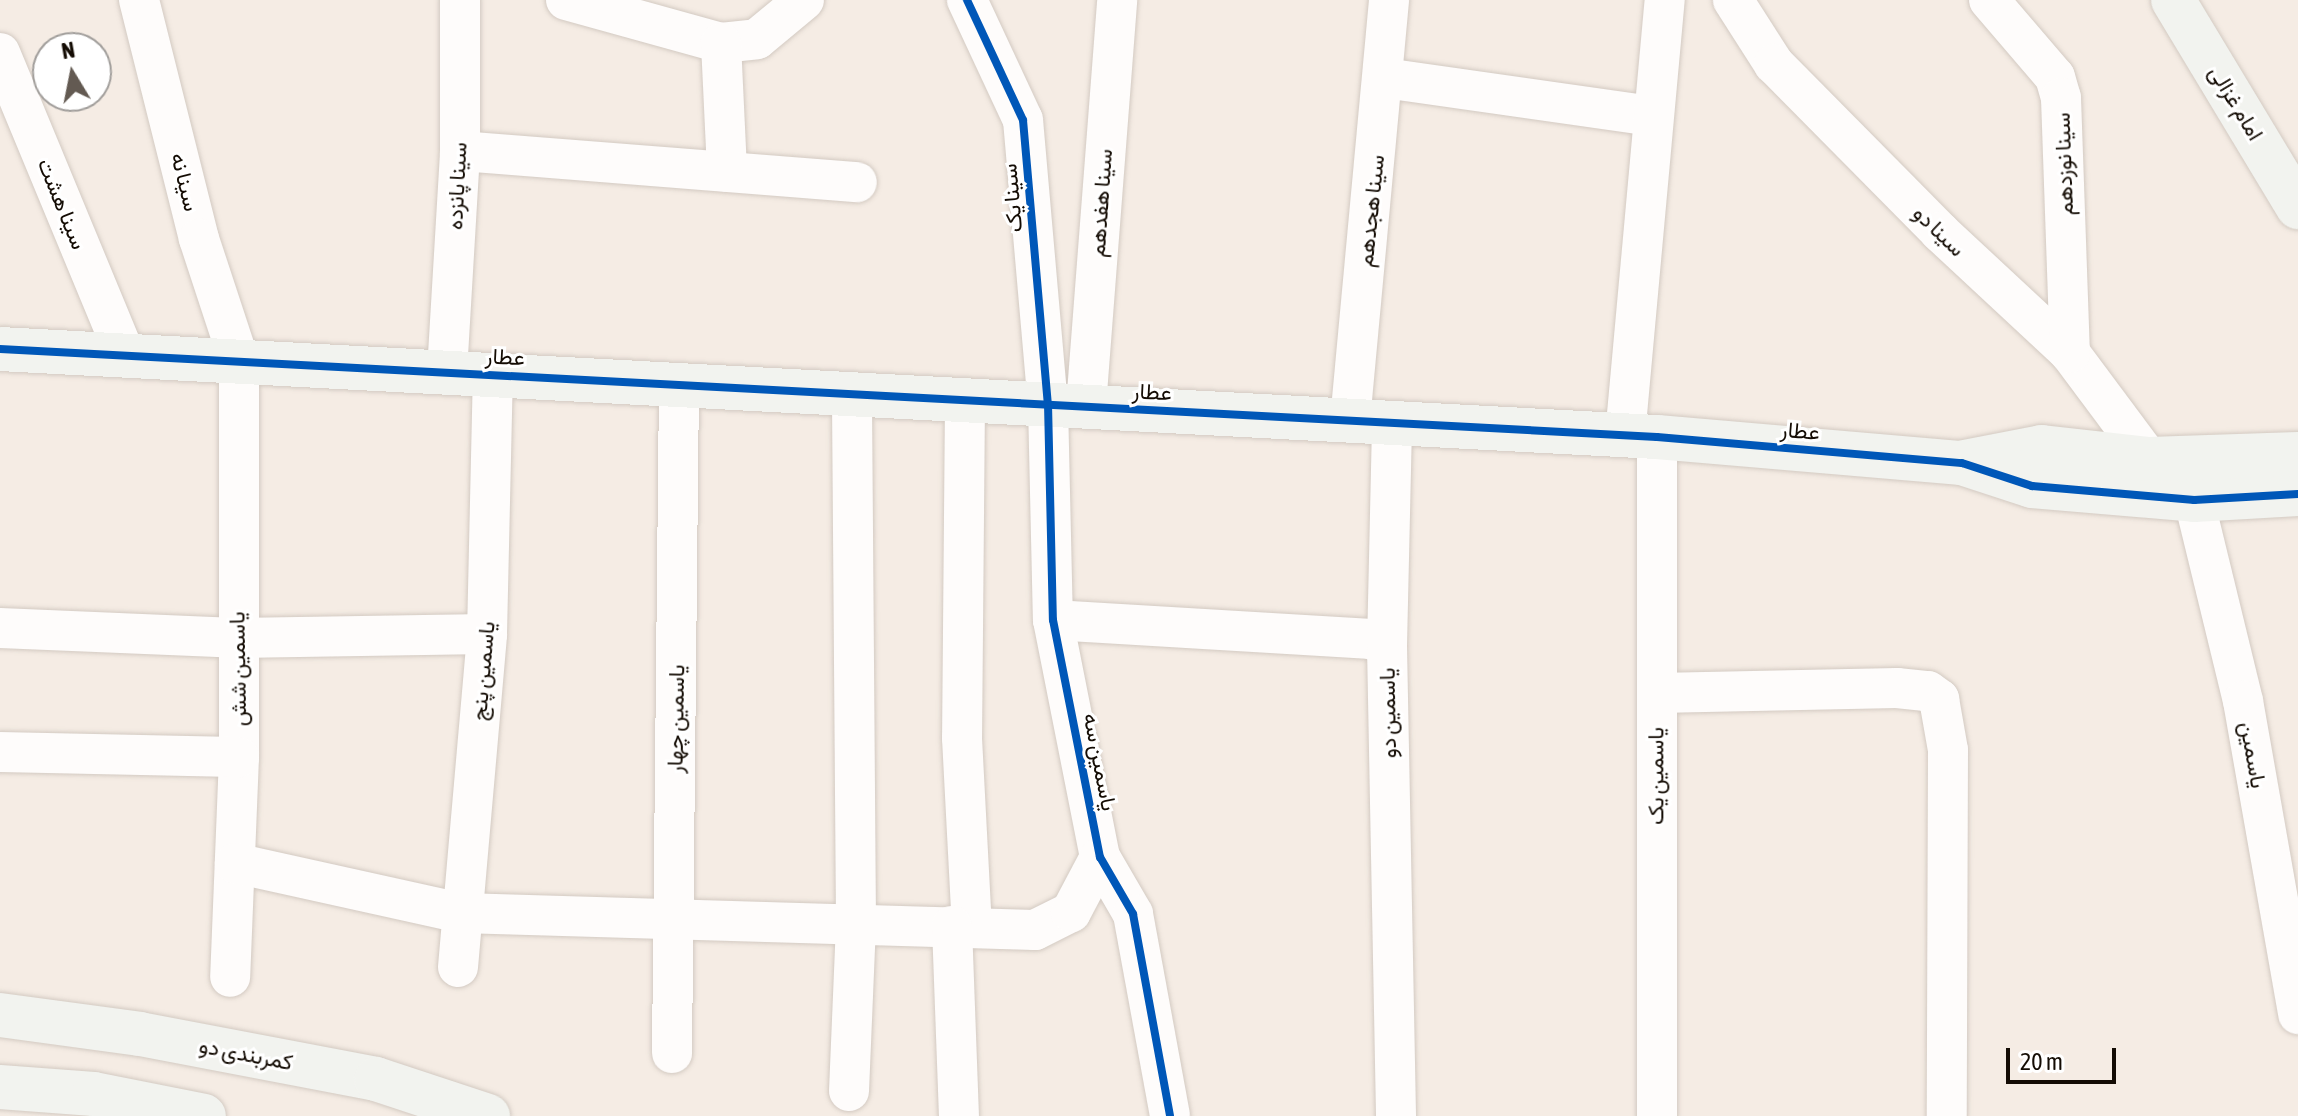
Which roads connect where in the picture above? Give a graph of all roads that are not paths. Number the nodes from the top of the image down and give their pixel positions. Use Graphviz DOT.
graph roads {
  1 [pos="139,0"];
  2 [pos="460,0"];
  3 [pos="566,0"];
  4 [pos="804,0"];
  5 [pos="967,0"];
  6 [pos="1117,0"];
  7 [pos="1389,0"];
  8 [pos="1665,0"];
  9 [pos="1733,0"];
  10 [pos="1989,0"];
  11 [pos="2173,0"];
  12 [pos="624,7"];
  13 [pos="721,43"];
  14 [pos="0,53"];
  15 [pos="1385,78"];
  16 [pos="1651,116"];
  17 [pos="460,151"];
  18 [pos="727,172"];
  19 [pos="857,182"];
  20 [pos="2298,207"];
  21 [pos="0,349"];
  22 [pos="2070,353"];
  23 [pos="125,355"];
  24 [pos="239,361"];
  25 [pos="447,372"];
  26 [pos="493,375"];
  27 [pos="679,384"];
  28 [pos="852,396"];
  29 [pos="965,401"];
  30 [pos="1067,405"];
  31 [pos="1371,421"];
  32 [pos="1641,436"];
  33 [pos="2149,459"];
  34 [pos="1962,463"];
  35 [pos="2296,485"];
  36 [pos="2194,500"];
  37 [pos="1053,620"];
  38 [pos="0,628"];
  39 [pos="487,634"];
  40 [pos="236,638"];
  41 [pos="1387,646"];
  42 [pos="1657,693"];
  43 [pos="0,752"];
  44 [pos="239,757"];
  45 [pos="1100,857"];
  46 [pos="235,863"];
  47 [pos="461,913"];
  48 [pos="674,919"];
  49 [pos="856,922"];
  50 [pos="962,926"];
  51 [pos="458,967"];
  52 [pos="230,977"];
  53 [pos="2298,1014"];
  54 [pos="0,1015"];
  55 [pos="672,1053"];
  56 [pos="0,1087"];
  57 [pos="849,1091"];
  58 [pos="204,1116"];
  59 [pos="488,1116"];
  60 [pos="959,1116"];
  61 [pos="1170,1116"];
  62 [pos="1396,1116"];
  63 [pos="1657,1116"];
  64 [pos="1947,1116"];
  1 -- 24 [label="street, سینا نه"];
  2 -- 17 [label="street, سینا پانزده"];
  3 -- 12 [label="street"];
  4 -- 13 [label="street"];
  5 -- 30 [label="street, سینا یک"];
  6 -- 30 [label="street, سینا هفدهم"];
  7 -- 15 [label="street, سینا هجدهم"];
  8 -- 16 [label="street, یاسمین یک"];
  9 -- 22 [label="street, سینا دو"];
  10 -- 22 [label="street, سینا نوزدهم"];
  11 -- 20 [label="street, امام غزالی"];
  12 -- 13 [label="street"];
  13 -- 18 [label="street"];
  14 -- 23 [label="street, سینا هشت"];
  15 -- 16 [label="street"];
  15 -- 31 [label="street, سینا هجدهم"];
  16 -- 32 [label="street, یاسمین یک"];
  17 -- 18 [label="street"];
  17 -- 25 [label="street, سینا پانزده"];
  18 -- 19 [label="street"];
  21 -- 23 [label="street, عطار"];
  22 -- 33 [label="street, سینا دو"];
  23 -- 24 [label="street, عطار"];
  24 -- 25 [label="street, عطار"];
  24 -- 40 [label="street, یاسمین شش"];
  25 -- 26 [label="street, عطار"];
  26 -- 27 [label="street, عطار"];
  26 -- 39 [label="street, یاسمین پنج"];
  27 -- 28 [label="street, عطار"];
  27 -- 48 [label="street, یاسمین چهار"];
  28 -- 29 [label="street, عطار"];
  28 -- 49 [label="street"];
  29 -- 30 [label="street, عطار"];
  29 -- 50 [label="street"];
  30 -- 31 [label="street, عطار"];
  30 -- 37 [label="street, یاسمین سه"];
  31 -- 32 [label="street, عطار"];
  31 -- 41 [label="street, سینا هجدهم"];
  32 -- 34 [label="street, عطار"];
  32 -- 42 [label="street, یاسمین یک"];
  33 -- 34 [label="street, عطار"];
  33 -- 35 [label="street, عطار"];
  34 -- 36 [label="street, عطار"];
  35 -- 36 [label="street, عطار"];
  36 -- 53 [label="street, یاسمین"];
  37 -- 41 [label="street, یاسمین دو"];
  37 -- 45 [label="street, یاسمین سه"];
  38 -- 40 [label="street"];
  39 -- 40 [label="street"];
  39 -- 47 [label="street, یاسمین پنج"];
  40 -- 44 [label="street, یاسمین شش"];
  41 -- 62 [label="street, یاسمین دو"];
  42 -- 63 [label="street, یاسمین یک"];
  42 -- 64 [label="street"];
  43 -- 44 [label="street"];
  44 -- 46 [label="street, یاسمین شش"];
  45 -- 50 [label="street"];
  45 -- 61 [label="street, یاسمین سه"];
  46 -- 47 [label="street"];
  46 -- 52 [label="street, یاسمین شش"];
  47 -- 48 [label="street"];
  47 -- 51 [label="street, یاسمین پنج"];
  48 -- 49 [label="street"];
  48 -- 55 [label="street, یاسمین چهار"];
  49 -- 50 [label="street"];
  49 -- 57 [label="street"];
  50 -- 60 [label="street"];
  54 -- 59 [label="street, کمربندی دو"];
  56 -- 58 [label="street"];
}
